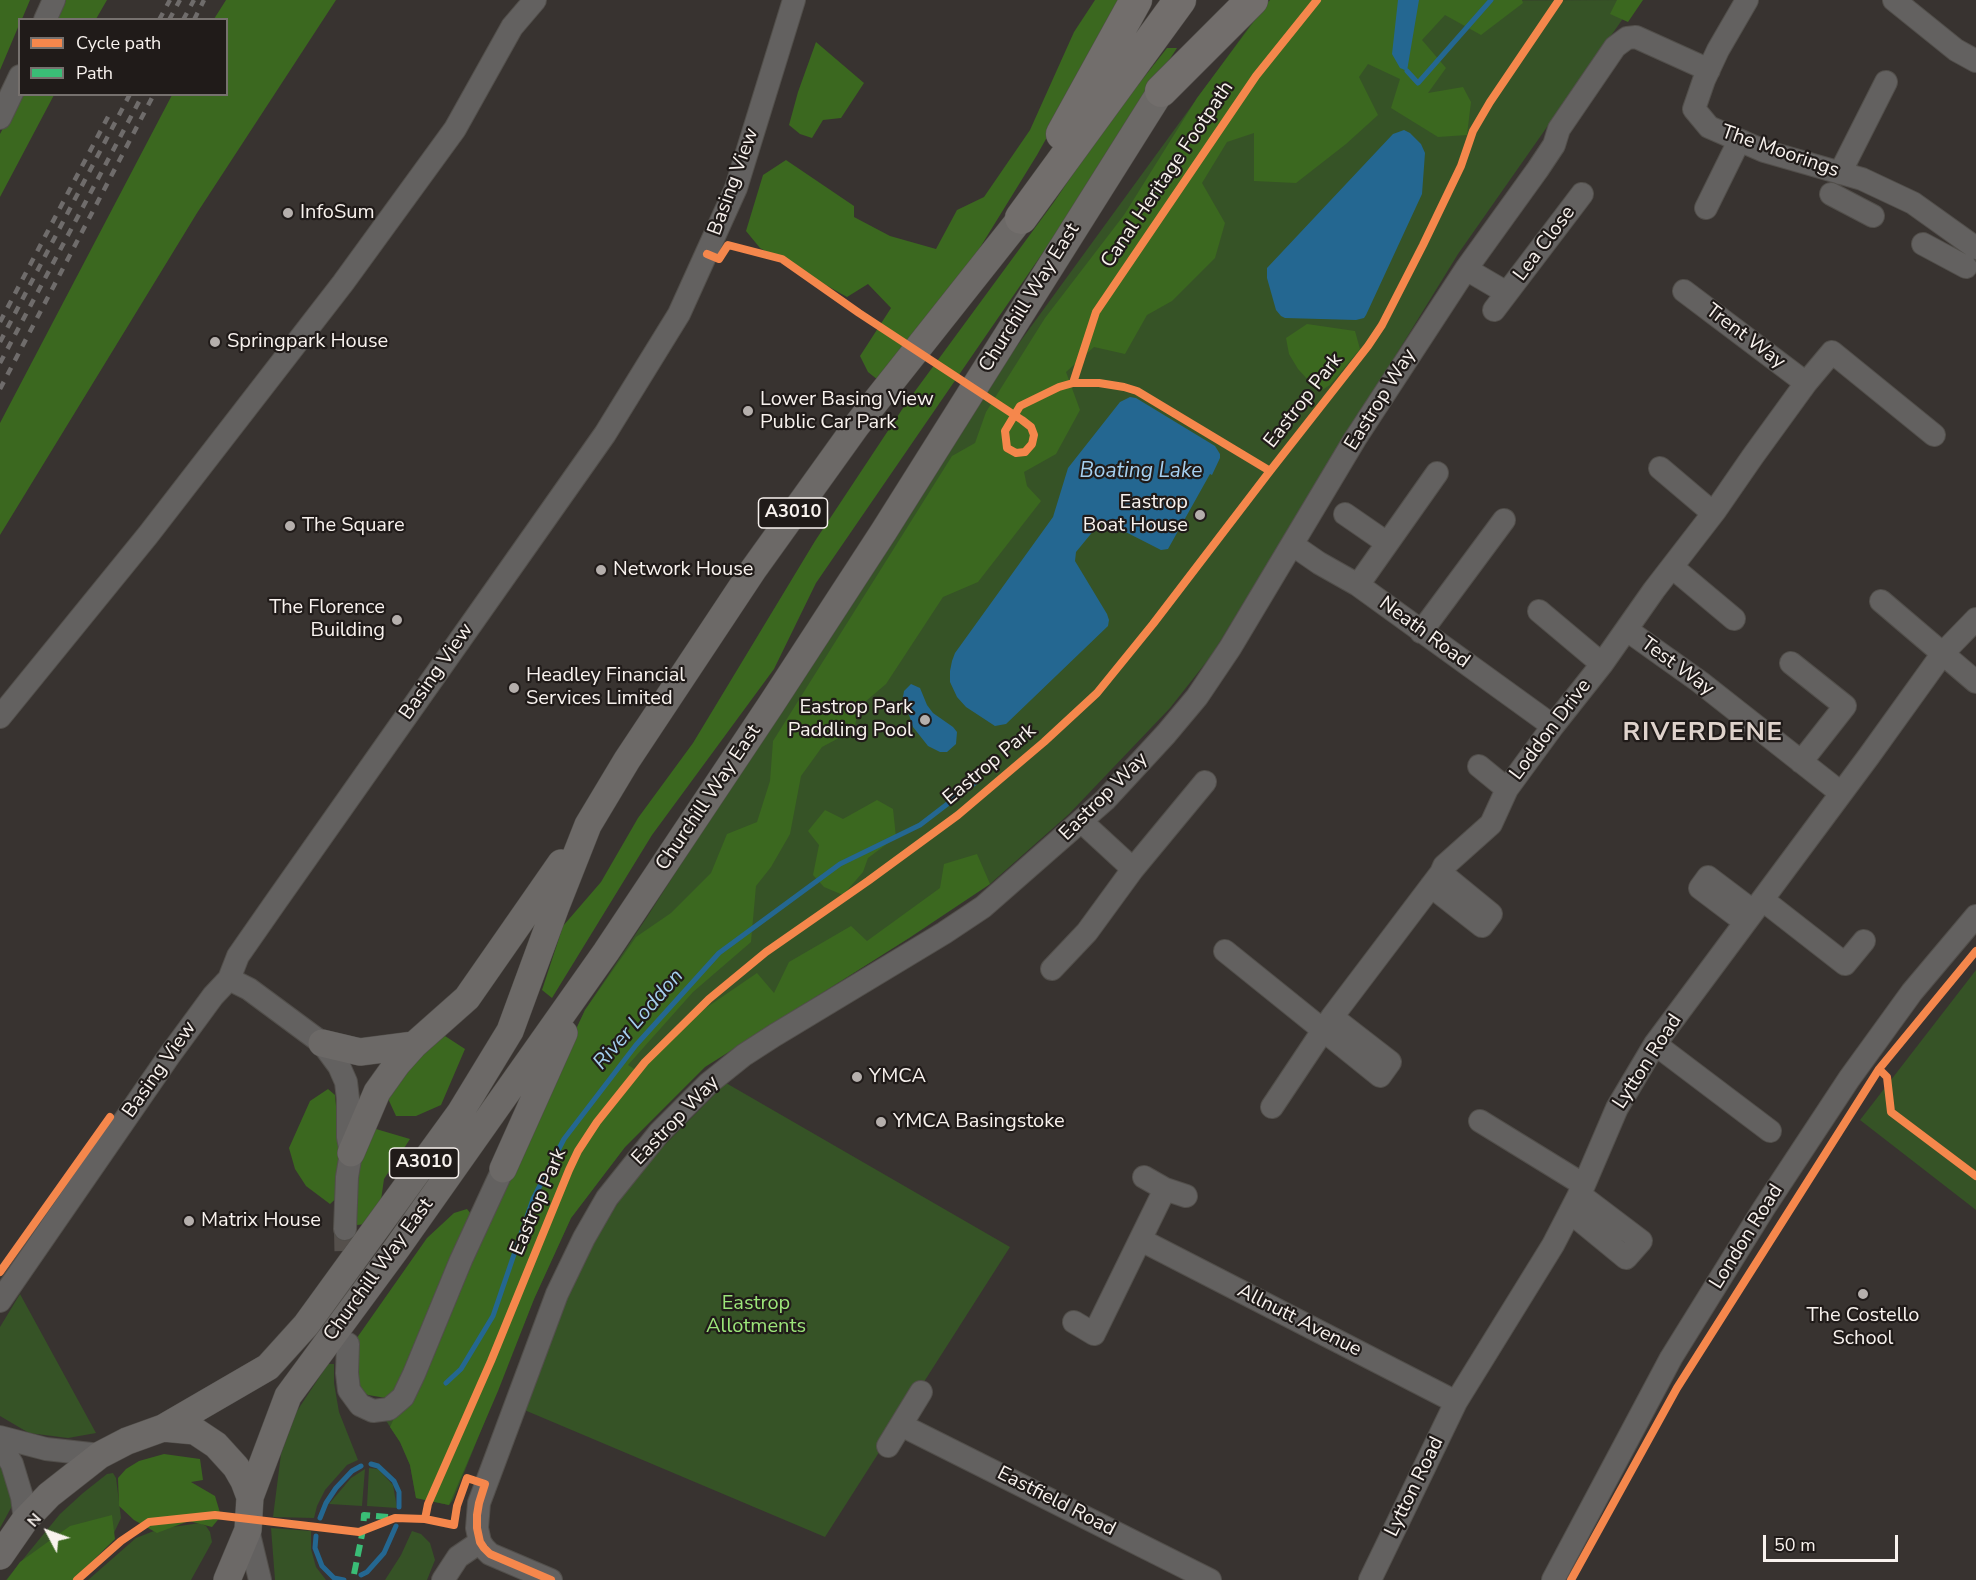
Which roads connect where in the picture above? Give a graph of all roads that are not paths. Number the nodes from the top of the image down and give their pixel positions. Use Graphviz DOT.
graph roads {
  1 [pos="54,0"];
  2 [pos="535,0"];
  3 [pos="794,0"];
  4 [pos="1136,0"];
  5 [pos="1180,0"];
  6 [pos="1223,0"];
  7 [pos="1252,0"];
  8 [pos="1747,0"];
  9 [pos="1894,0"];
  10 [pos="46,18"];
  11 [pos="1976,61"];
  12 [pos="1709,70"];
  13 [pos="18,80"];
  14 [pos="1886,82"];
  15 [pos="1161,91"];
  16 [pos="0,118"];
  17 [pos="1739,141"];
  18 [pos="1840,173"];
  19 [pos="1862,179"];
  20 [pos="1582,194"];
  21 [pos="1831,194"];
  22 [pos="1706,208"];
  23 [pos="1021,218"];
  24 [pos="1954,232"];
  25 [pos="1923,244"];
  26 [pos="1944,255"];
  27 [pos="1971,258"];
  28 [pos="1466,269"];
  29 [pos="1684,291"];
  30 [pos="1806,383"];
  31 [pos="1934,435"];
  32 [pos="1660,468"];
  33 [pos="1437,473"];
  34 [pos="1713,513"];
  35 [pos="1345,514"];
  36 [pos="1504,520"];
  37 [pos="1387,543"];
  38 [pos="1293,545"];
  39 [pos="1672,567"];
  40 [pos="1358,585"];
  41 [pos="1881,601"];
  42 [pos="1539,611"];
  43 [pos="1976,618"];
  44 [pos="1734,619"];
  45 [pos="1627,630"];
  46 [pos="1421,632"];
  47 [pos="1943,653"];
  48 [pos="1791,663"];
  49 [pos="1602,664"];
  50 [pos="1976,682"];
  51 [pos="0,717"];
  52 [pos="1553,726"];
  53 [pos="1801,762"];
  54 [pos="1479,766"];
  55 [pos="1204,782"];
  56 [pos="1507,789"];
  57 [pos="1840,793"];
  58 [pos="1082,822"];
  59 [pos="588,825"];
  60 [pos="1133,869"];
  61 [pos="1754,911"];
  62 [pos="1976,916"];
  63 [pos="1864,941"];
  64 [pos="1225,951"];
  65 [pos="606,952"];
  66 [pos="1052,969"];
  67 [pos="229,979"];
  68 [pos="1328,1024"];
  69 [pos="322,1043"];
  70 [pos="1655,1044"];
  71 [pos="414,1045"];
  72 [pos="1272,1107"];
  73 [pos="1480,1121"];
  74 [pos="1770,1131"];
  75 [pos="351,1153"];
  76 [pos="503,1169"];
  77 [pos="1144,1177"];
  78 [pos="1165,1189"];
  79 [pos="1186,1196"];
  80 [pos="1578,1197"];
  81 [pos="345,1229"];
  82 [pos="1141,1240"];
  83 [pos="0,1301"];
  84 [pos="1074,1322"];
  85 [pos="348,1344"];
  86 [pos="921,1392"];
  87 [pos="1456,1402"];
  88 [pos="901,1425"];
  89 [pos="163,1428"];
  90 [pos="0,1437"];
  91 [pos="0,1444"];
  92 [pos="888,1446"];
  93 [pos="100,1455"];
  94 [pos="250,1497"];
  95 [pos="25,1520"];
  96 [pos="248,1530"];
  97 [pos="480,1542"];
  98 [pos="0,1556"];
  99 [pos="227,1580"];
  100 [pos="260,1580"];
  101 [pos="443,1580"];
  102 [pos="551,1580"];
  103 [pos="1210,1580"];
  104 [pos="1370,1580"];
  105 [pos="1553,1580"];
  1 -- 10 [label="street"];
  2 -- 51 [label="street"];
  3 -- 67 [label="street, Basing View"];
  4 -- 23 [label="highway"];
  5 -- 23 [label="highway"];
  6 -- 15 [label="highway"];
  7 -- 15 [label="highway"];
  8 -- 12 [label="street, The Moorings"];
  9 -- 11 [label="street"];
  12 -- 17 [label="street, The Moorings"];
  12 -- 28 [label="street, Eastrop Way"];
  13 -- 16 [label="street"];
  14 -- 18 [label="street"];
  15 -- 65 [label="main road, Churchill Way East / A3010"];
  17 -- 18 [label="street, The Moorings"];
  17 -- 22 [label="street"];
  18 -- 19 [label="street, The Moorings"];
  19 -- 21 [label="street"];
  19 -- 24 [label="street, The Moorings"];
  20 -- 28 [label="street, Lea Close"];
  23 -- 59 [label="main road, Churchill Way East / A3010"];
  24 -- 26 [label="street"];
  24 -- 27 [label="street, The Moorings"];
  25 -- 26 [label="street"];
  26 -- 27 [label="street"];
  28 -- 38 [label="street, Eastrop Way"];
  29 -- 30 [label="street, Trent Way"];
  30 -- 31 [label="street, Loddon Drive"];
  30 -- 34 [label="street, Loddon Drive"];
  32 -- 34 [label="street"];
  33 -- 37 [label="street"];
  34 -- 39 [label="street, Loddon Drive"];
  35 -- 37 [label="street"];
  36 -- 46 [label="street"];
  37 -- 40 [label="street"];
  38 -- 40 [label="street, Neath Road"];
  38 -- 58 [label="street, Eastrop Way"];
  39 -- 44 [label="street"];
  39 -- 45 [label="street, Loddon Drive"];
  40 -- 46 [label="street, Neath Road"];
  41 -- 47 [label="street"];
  42 -- 49 [label="street"];
  43 -- 47 [label="street, Lytton Road"];
  45 -- 49 [label="street, Loddon Drive"];
  45 -- 53 [label="street, Test Way"];
  46 -- 52 [label="street, Neath Road"];
  47 -- 50 [label="street"];
  47 -- 57 [label="street, Lytton Road"];
  48 -- 53 [label="street"];
  49 -- 52 [label="street, Loddon Drive"];
  52 -- 56 [label="street, Loddon Drive"];
  53 -- 57 [label="street, Test Way"];
  54 -- 56 [label="street"];
  55 -- 60 [label="street"];
  56 -- 68 [label="street, Loddon Drive"];
  57 -- 61 [label="street, Lytton Road"];
  58 -- 60 [label="street"];
  58 -- 97 [label="street, Eastrop Way"];
  59 -- 71 [label="main road"];
  59 -- 89 [label="main road, Churchill Way East / A3010"];
  60 -- 66 [label="street"];
  61 -- 63 [label="street"];
  61 -- 70 [label="street, Lytton Road"];
  62 -- 105 [label="street, London Road"];
  64 -- 68 [label="street"];
  65 -- 76 [label="main road"];
  65 -- 94 [label="main road, Churchill Way East / A3010"];
  67 -- 69 [label="street"];
  67 -- 83 [label="street, Basing View"];
  68 -- 72 [label="street, Loddon Drive"];
  69 -- 71 [label="main road"];
  69 -- 75 [label="street"];
  70 -- 74 [label="street"];
  70 -- 80 [label="street, Lytton Road"];
  71 -- 75 [label="main road"];
  73 -- 80 [label="street"];
  75 -- 81 [label="street"];
  76 -- 85 [label="street"];
  77 -- 78 [label="street"];
  78 -- 79 [label="street"];
  78 -- 82 [label="street"];
  80 -- 87 [label="street, Lytton Road"];
  82 -- 84 [label="street"];
  82 -- 87 [label="street, Allnutt Avenue"];
  86 -- 88 [label="street"];
  87 -- 104 [label="street, Lytton Road"];
  88 -- 92 [label="street"];
  88 -- 103 [label="street, Eastfield Road"];
  89 -- 93 [label="main road"];
  89 -- 94 [label="main road"];
  90 -- 93 [label="street"];
  91 -- 95 [label="street"];
  93 -- 95 [label="main road"];
  94 -- 96 [label="main road"];
  95 -- 98 [label="main road"];
  96 -- 99 [label="main road"];
  96 -- 100 [label="street"];
  97 -- 101 [label="street"];
  97 -- 102 [label="street"];
}
